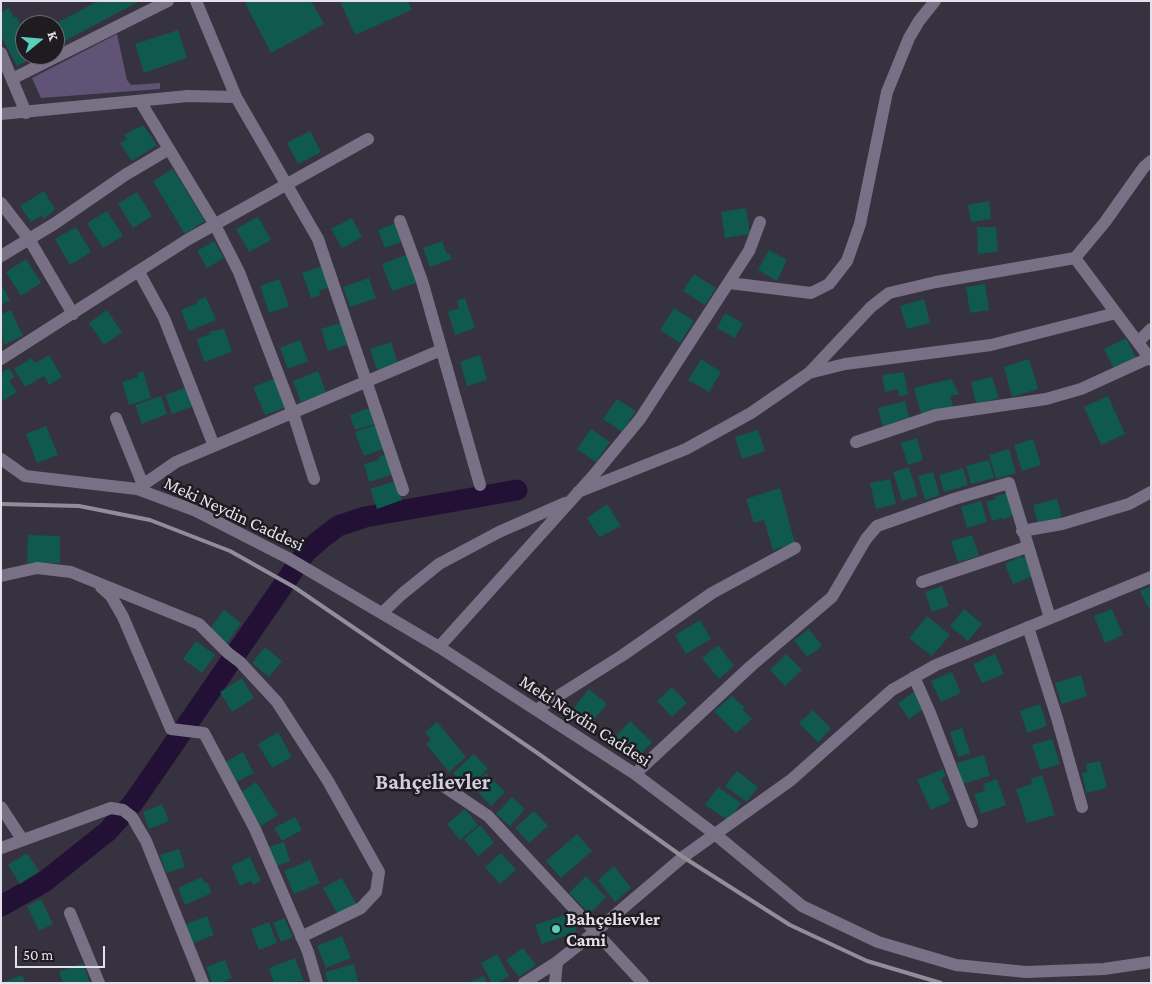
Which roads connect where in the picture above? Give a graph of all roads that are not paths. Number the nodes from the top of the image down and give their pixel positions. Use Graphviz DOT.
graph roads {
  1 [pos="168,1"];
  2 [pos="196,1"];
  3 [pos="935,1"];
  4 [pos="1,53"];
  5 [pos="12,79"];
  6 [pos="236,96"];
  7 [pos="140,101"];
  8 [pos="26,113"];
  9 [pos="1,114"];
  10 [pos="368,139"];
  11 [pos="169,150"];
  12 [pos="1151,161"];
  13 [pos="287,185"];
  14 [pos="1,202"];
  15 [pos="400,221"];
  16 [pos="760,222"];
  17 [pos="215,225"];
  18 [pos="29,239"];
  19 [pos="1,256"];
  20 [pos="1075,258"];
  21 [pos="139,272"];
  22 [pos="729,283"];
  23 [pos="1116,313"];
  24 [pos="73,314"];
  25 [pos="1151,329"];
  26 [pos="1138,342"];
  27 [pos="441,350"];
  28 [pos="1,359"];
  29 [pos="1150,359"];
  30 [pos="810,373"];
  31 [pos="367,382"];
  32 [pos="294,413"];
  33 [pos="116,418"];
  34 [pos="856,442"];
  35 [pos="214,446"];
  36 [pos="1,459"];
  37 [pos="314,479"];
  38 [pos="480,485"];
  39 [pos="140,487"];
  40 [pos="403,490"];
  41 [pos="1151,492"];
  42 [pos="574,496"];
  43 [pos="1022,531"];
  44 [pos="1027,547"];
  45 [pos="795,548"];
  46 [pos="1,576"];
  47 [pos="1151,577"];
  48 [pos="94,581"];
  49 [pos="922,582"];
  50 [pos="382,613"];
  51 [pos="1050,618"];
  52 [pos="1028,627"];
  53 [pos="439,646"];
  54 [pos="914,677"];
  55 [pos="536,710"];
  56 [pos="636,774"];
  57 [pos="433,779"];
  58 [pos="1,807"];
  59 [pos="1082,807"];
  60 [pos="972,822"];
  61 [pos="716,835"];
  62 [pos="22,839"];
  63 [pos="1,848"];
  64 [pos="70,913"];
  65 [pos="596,932"];
  66 [pos="301,937"];
  67 [pos="557,962"];
  68 [pos="1151,962"];
  69 [pos="99,983"];
  70 [pos="202,983"];
  71 [pos="317,983"];
  72 [pos="524,983"];
  73 [pos="555,983"];
  74 [pos="644,983"];
  1 -- 5 [label="street"];
  2 -- 6 [label="street"];
  3 -- 22 [label="street"];
  4 -- 5 [label="street"];
  5 -- 8 [label="street"];
  6 -- 7 [label="street"];
  6 -- 13 [label="street"];
  7 -- 8 [label="street"];
  7 -- 11 [label="street"];
  8 -- 9 [label="street"];
  10 -- 13 [label="street"];
  11 -- 17 [label="street"];
  11 -- 18 [label="street"];
  12 -- 20 [label="street"];
  13 -- 17 [label="street"];
  13 -- 31 [label="street"];
  14 -- 18 [label="street"];
  15 -- 27 [label="street"];
  16 -- 22 [label="street"];
  17 -- 21 [label="street"];
  17 -- 32 [label="street"];
  18 -- 19 [label="street"];
  18 -- 24 [label="street"];
  20 -- 23 [label="street"];
  20 -- 30 [label="street"];
  21 -- 24 [label="street"];
  21 -- 35 [label="street"];
  22 -- 42 [label="street"];
  23 -- 26 [label="street"];
  23 -- 30 [label="street"];
  24 -- 28 [label="street"];
  25 -- 26 [label="street"];
  26 -- 29 [label="street"];
  27 -- 31 [label="street"];
  27 -- 38 [label="street"];
  29 -- 34 [label="street"];
  30 -- 42 [label="street"];
  31 -- 32 [label="street"];
  31 -- 40 [label="street"];
  32 -- 35 [label="street"];
  32 -- 37 [label="street"];
  33 -- 39 [label="street"];
  35 -- 39 [label="street"];
  36 -- 39 [label="street, Meki Neydin Caddesi"];
  39 -- 50 [label="street, Meki Neydin Caddesi"];
  41 -- 43 [label="street"];
  42 -- 50 [label="street"];
  42 -- 53 [label="street"];
  43 -- 44 [label="street"];
  43 -- 56 [label="street"];
  44 -- 49 [label="street"];
  44 -- 51 [label="street"];
  45 -- 55 [label="street"];
  46 -- 48 [label="street"];
  47 -- 51 [label="street"];
  48 -- 66 [label="street"];
  48 -- 66 [label="street"];
  50 -- 53 [label="street, Meki Neydin Caddesi"];
  51 -- 52 [label="street"];
  52 -- 54 [label="street"];
  52 -- 59 [label="street"];
  53 -- 55 [label="street, Meki Neydin Caddesi"];
  54 -- 60 [label="street"];
  54 -- 61 [label="street"];
  55 -- 56 [label="street, Meki Neydin Caddesi"];
  56 -- 61 [label="street, Meki Neydin Caddesi"];
  57 -- 65 [label="street"];
  58 -- 62 [label="street"];
  61 -- 65 [label="street"];
  61 -- 68 [label="street, Meki Neydin Caddesi"];
  62 -- 63 [label="street"];
  62 -- 70 [label="street"];
  64 -- 69 [label="street"];
  65 -- 67 [label="street"];
  65 -- 74 [label="street"];
  66 -- 71 [label="street"];
  67 -- 72 [label="street"];
  67 -- 73 [label="street"];
}
